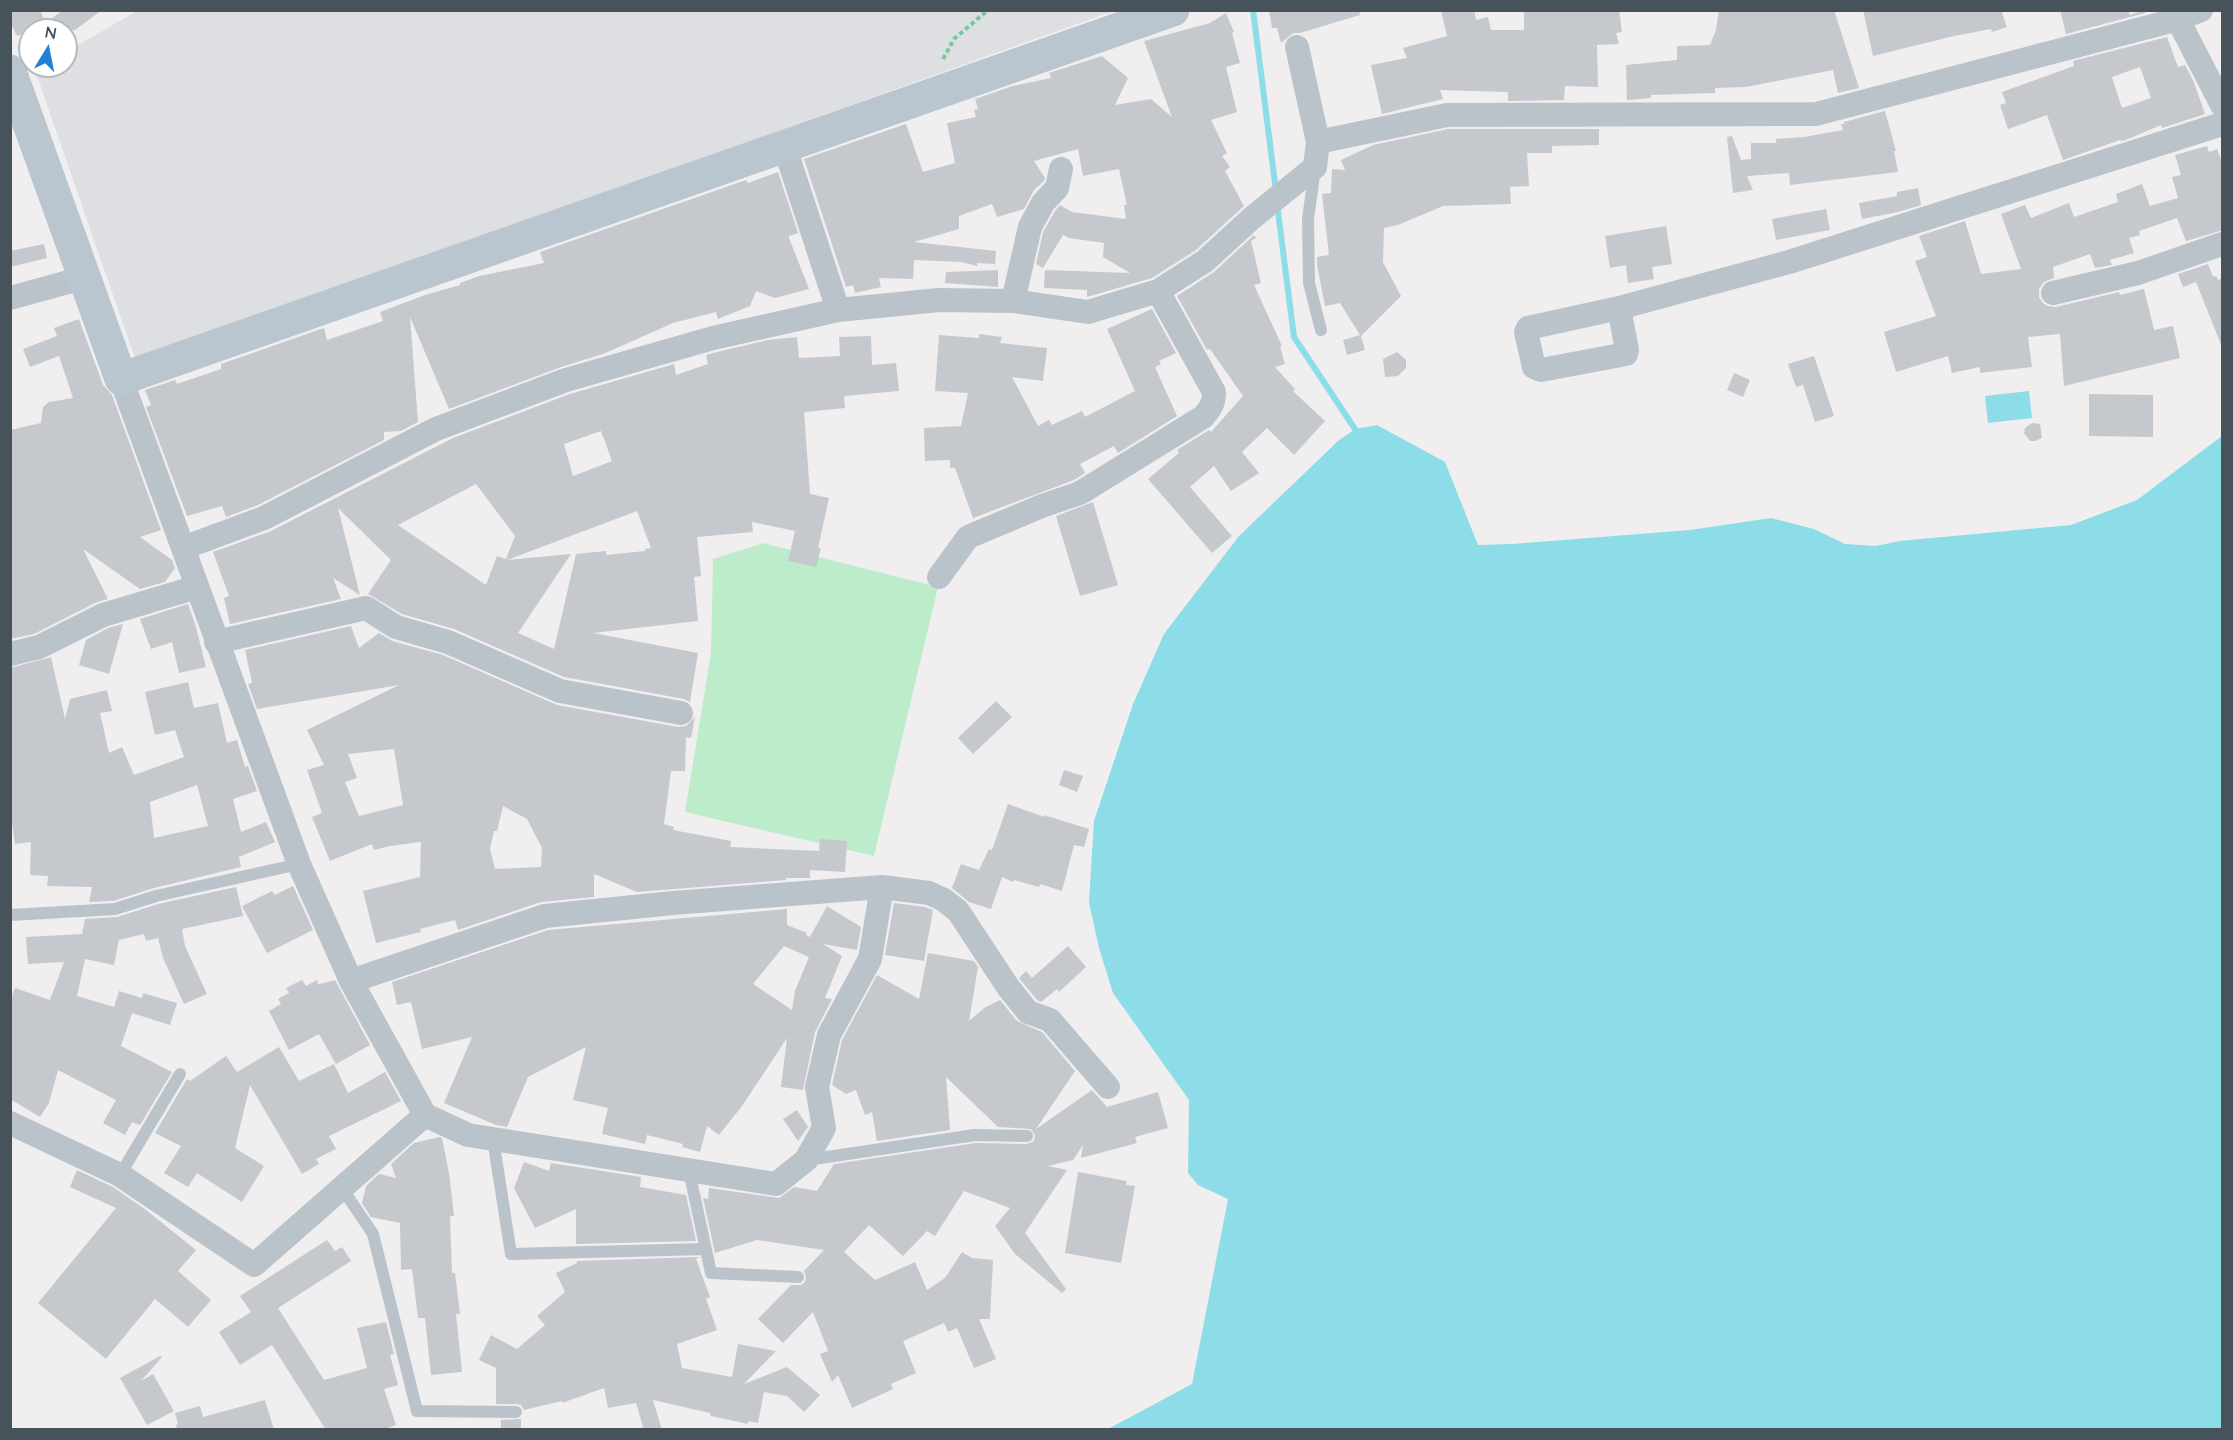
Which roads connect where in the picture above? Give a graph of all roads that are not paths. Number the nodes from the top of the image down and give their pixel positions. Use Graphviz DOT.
graph roads {
  1 [pos="1173,10"];
  2 [pos="2185,13"];
  3 [pos="1297,47"];
  4 [pos="10,71"];
  5 [pos="2223,105"];
  6 [pos="2223,124"];
  7 [pos="1317,142"];
  8 [pos="786,148"];
  9 [pos="1060,169"];
  10 [pos="1308,173"];
  11 [pos="2223,244"];
  12 [pos="83,278"];
  13 [pos="1158,291"];
  14 [pos="2053,293"];
  15 [pos="10,298"];
  16 [pos="1013,301"];
  17 [pos="1618,308"];
  18 [pos="838,310"];
  19 [pos="1322,330"];
  20 [pos="121,379"];
  21 [pos="183,548"];
  22 [pos="939,577"];
  23 [pos="196,587"];
  24 [pos="216,642"];
  25 [pos="10,654"];
  26 [pos="681,713"];
  27 [pos="299,864"];
  28 [pos="882,887"];
  29 [pos="10,915"];
  30 [pos="351,981"];
  31 [pos="180,1074"];
  32 [pos="1108,1087"];
  33 [pos="425,1115"];
  34 [pos="10,1123"];
  35 [pos="1027,1136"];
  36 [pos="493,1139"];
  37 [pos="806,1160"];
  38 [pos="689,1171"];
  39 [pos="120,1175"];
  40 [pos="342,1188"];
  41 [pos="706,1249"];
  42 [pos="798,1277"];
  43 [pos="516,1412"];
  1 -- 8 [label="street"];
  2 -- 5 [label="street"];
  2 -- 7 [label="street"];
  3 -- 7 [label="street"];
  4 -- 12 [label="street"];
  6 -- 17 [label="street"];
  7 -- 10 [label="street"];
  8 -- 18 [label="street"];
  8 -- 20 [label="street"];
  9 -- 16 [label="street"];
  10 -- 13 [label="street"];
  10 -- 19 [label="lane"];
  11 -- 14 [label="street"];
  12 -- 15 [label="street"];
  12 -- 20 [label="street"];
  13 -- 16 [label="street"];
  13 -- 22 [label="street"];
  16 -- 18 [label="street"];
  18 -- 21 [label="street"];
  20 -- 21 [label="street"];
  21 -- 23 [label="street"];
  23 -- 24 [label="street"];
  23 -- 25 [label="street"];
  24 -- 26 [label="street"];
  24 -- 27 [label="street"];
  27 -- 29 [label="lane"];
  27 -- 30 [label="street"];
  28 -- 30 [label="street"];
  28 -- 32 [label="street"];
  28 -- 37 [label="street"];
  30 -- 33 [label="street"];
  31 -- 39 [label="lane"];
  33 -- 36 [label="street"];
  33 -- 40 [label="street"];
  34 -- 39 [label="street"];
  35 -- 37 [label="lane"];
  36 -- 38 [label="street"];
  36 -- 41 [label="lane"];
  37 -- 38 [label="street"];
  38 -- 41 [label="lane"];
  39 -- 40 [label="street"];
  40 -- 43 [label="lane"];
  41 -- 42 [label="lane"];
}
